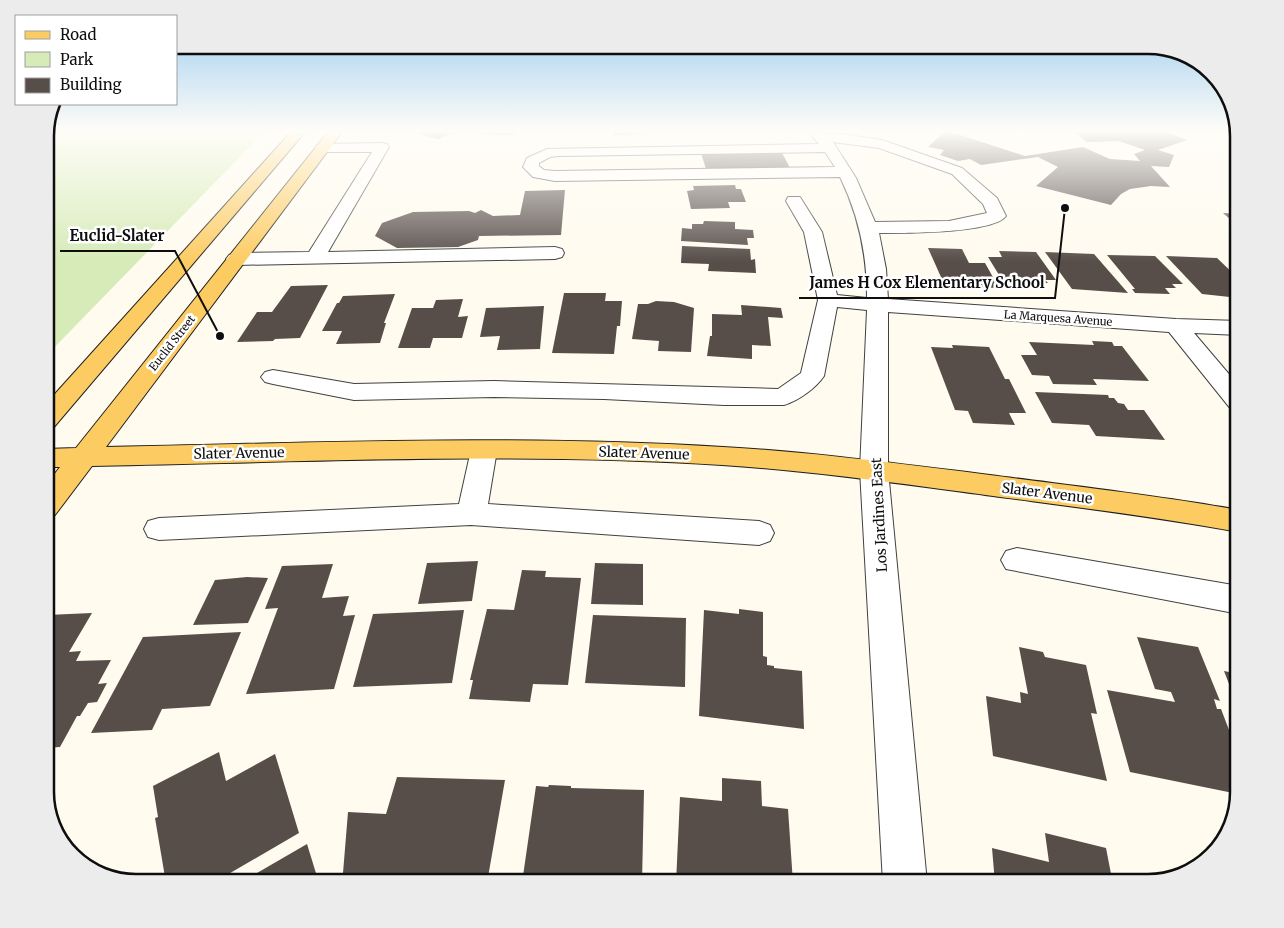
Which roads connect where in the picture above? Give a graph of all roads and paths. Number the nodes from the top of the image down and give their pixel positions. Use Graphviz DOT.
graph roads {
  1 [pos="260,175"];
  2 [pos="301,175"];
  3 [pos="365,175"];
  4 [pos="549,175"];
  5 [pos="605,175"];
  6 [pos="847,175"];
  7 [pos="962,175"];
  8 [pos="794,201"];
  9 [pos="867,227"];
  10 [pos="555,253"];
  11 [pos="315,258"];
  12 [pos="236,259"];
  13 [pos="828,300"];
  14 [pos="877,305"];
  15 [pos="1176,326"];
  16 [pos="1230,328"];
  17 [pos="273,377"];
  18 [pos="1230,391"];
  19 [pos="54,411"];
  20 [pos="484,450"];
  21 [pos="84,456"];
  22 [pos="54,458"];
  23 [pos="874,470"];
  24 [pos="54,495"];
  25 [pos="471,514"];
  26 [pos="1230,520"];
  27 [pos="159,529"];
  28 [pos="759,533"];
  29 [pos="1017,560"];
  30 [pos="1230,598"];
  31 [pos="905,874"];
  1 -- 19 [label="main road"];
  2 -- 12 [label="main road, Euclid Street"];
  3 -- 11 [label="street"];
  4 -- 5 [label="street"];
  6 -- 9 [label="street, Los Jardines East"];
  7 -- 9 [label="street"];
  8 -- 13 [label="street"];
  9 -- 14 [label="street, Los Jardines East"];
  10 -- 11 [label="street"];
  11 -- 12 [label="street"];
  12 -- 21 [label="main road, Euclid Street"];
  13 -- 14 [label="street, La Marquesa Avenue"];
  13 -- 17 [label="street"];
  14 -- 15 [label="street, La Marquesa Avenue"];
  14 -- 23 [label="street, Los Jardines East"];
  15 -- 16 [label="street, La Marquesa Avenue"];
  15 -- 18 [label="street"];
  20 -- 21 [label="main road, Slater Avenue"];
  20 -- 23 [label="main road, Slater Avenue"];
  20 -- 25 [label="street"];
  21 -- 22 [label="main road, Slater Avenue"];
  21 -- 24 [label="main road, Euclid Street"];
  23 -- 26 [label="main road, Slater Avenue"];
  23 -- 31 [label="street, Los Jardines East"];
  25 -- 27 [label="street"];
  25 -- 28 [label="street"];
  29 -- 30 [label="street"];
}
